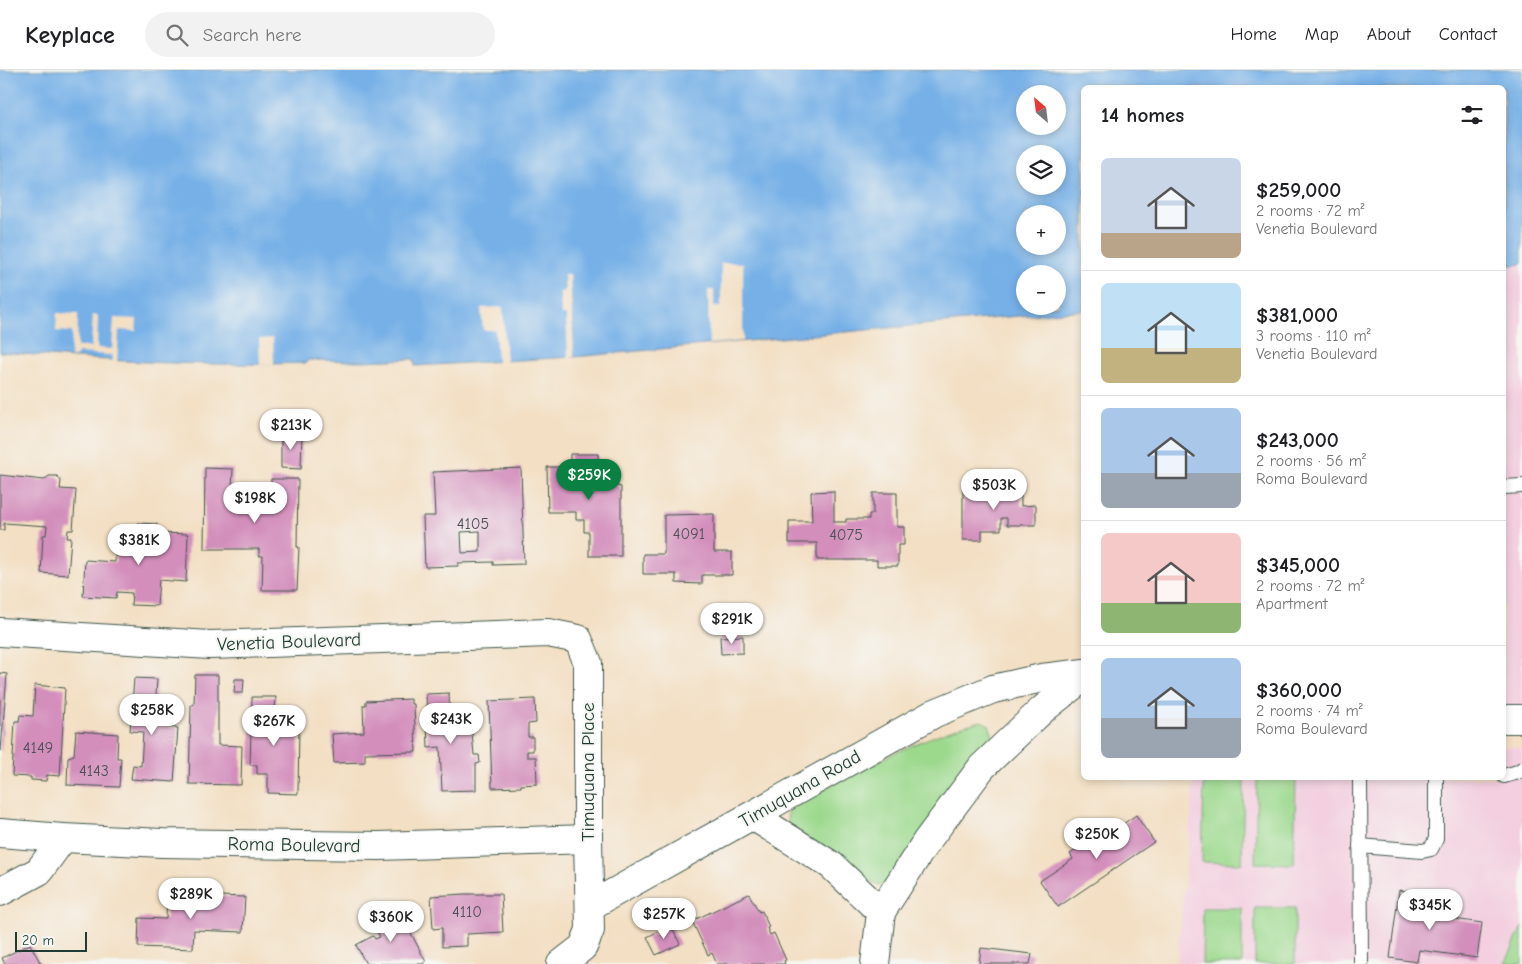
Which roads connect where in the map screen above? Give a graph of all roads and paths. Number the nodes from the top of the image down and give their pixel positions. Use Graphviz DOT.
graph roads {
  1 [pos="1522,486"];
  2 [pos="1506,487"];
  3 [pos="0,632"];
  4 [pos="578,639"];
  5 [pos="1081,675"];
  6 [pos="1081,678"];
  7 [pos="1506,719"];
  8 [pos="1522,719"];
  9 [pos="1522,768"];
  10 [pos="1506,775"];
  11 [pos="1360,780"];
  12 [pos="1436,780"];
  13 [pos="753,816"];
  14 [pos="0,833"];
  15 [pos="63,838"];
  16 [pos="588,839"];
  17 [pos="1360,846"];
  18 [pos="0,892"];
  19 [pos="590,906"];
  20 [pos="881,912"];
  21 [pos="561,964"];
  22 [pos="875,964"];
  23 [pos="1361,964"];
  1 -- 2 [label="lane"];
  3 -- 4 [label="street, Venetia Boulevard"];
  4 -- 16 [label="street, Timuquana Place"];
  5 -- 13 [label="street, Timuquana Road"];
  6 -- 20 [label="street"];
  7 -- 8 [label="street"];
  9 -- 10 [label="lane"];
  11 -- 17 [label="lane"];
  12 -- 17 [label="lane"];
  13 -- 19 [label="street, Timuquana Road"];
  13 -- 20 [label="street"];
  14 -- 15 [label="street, Roma Boulevard"];
  15 -- 16 [label="street, Roma Boulevard"];
  15 -- 18 [label="street"];
  16 -- 19 [label="street, Timuquana Place"];
  17 -- 23 [label="lane"];
  19 -- 21 [label="street"];
  20 -- 22 [label="street"];
}
